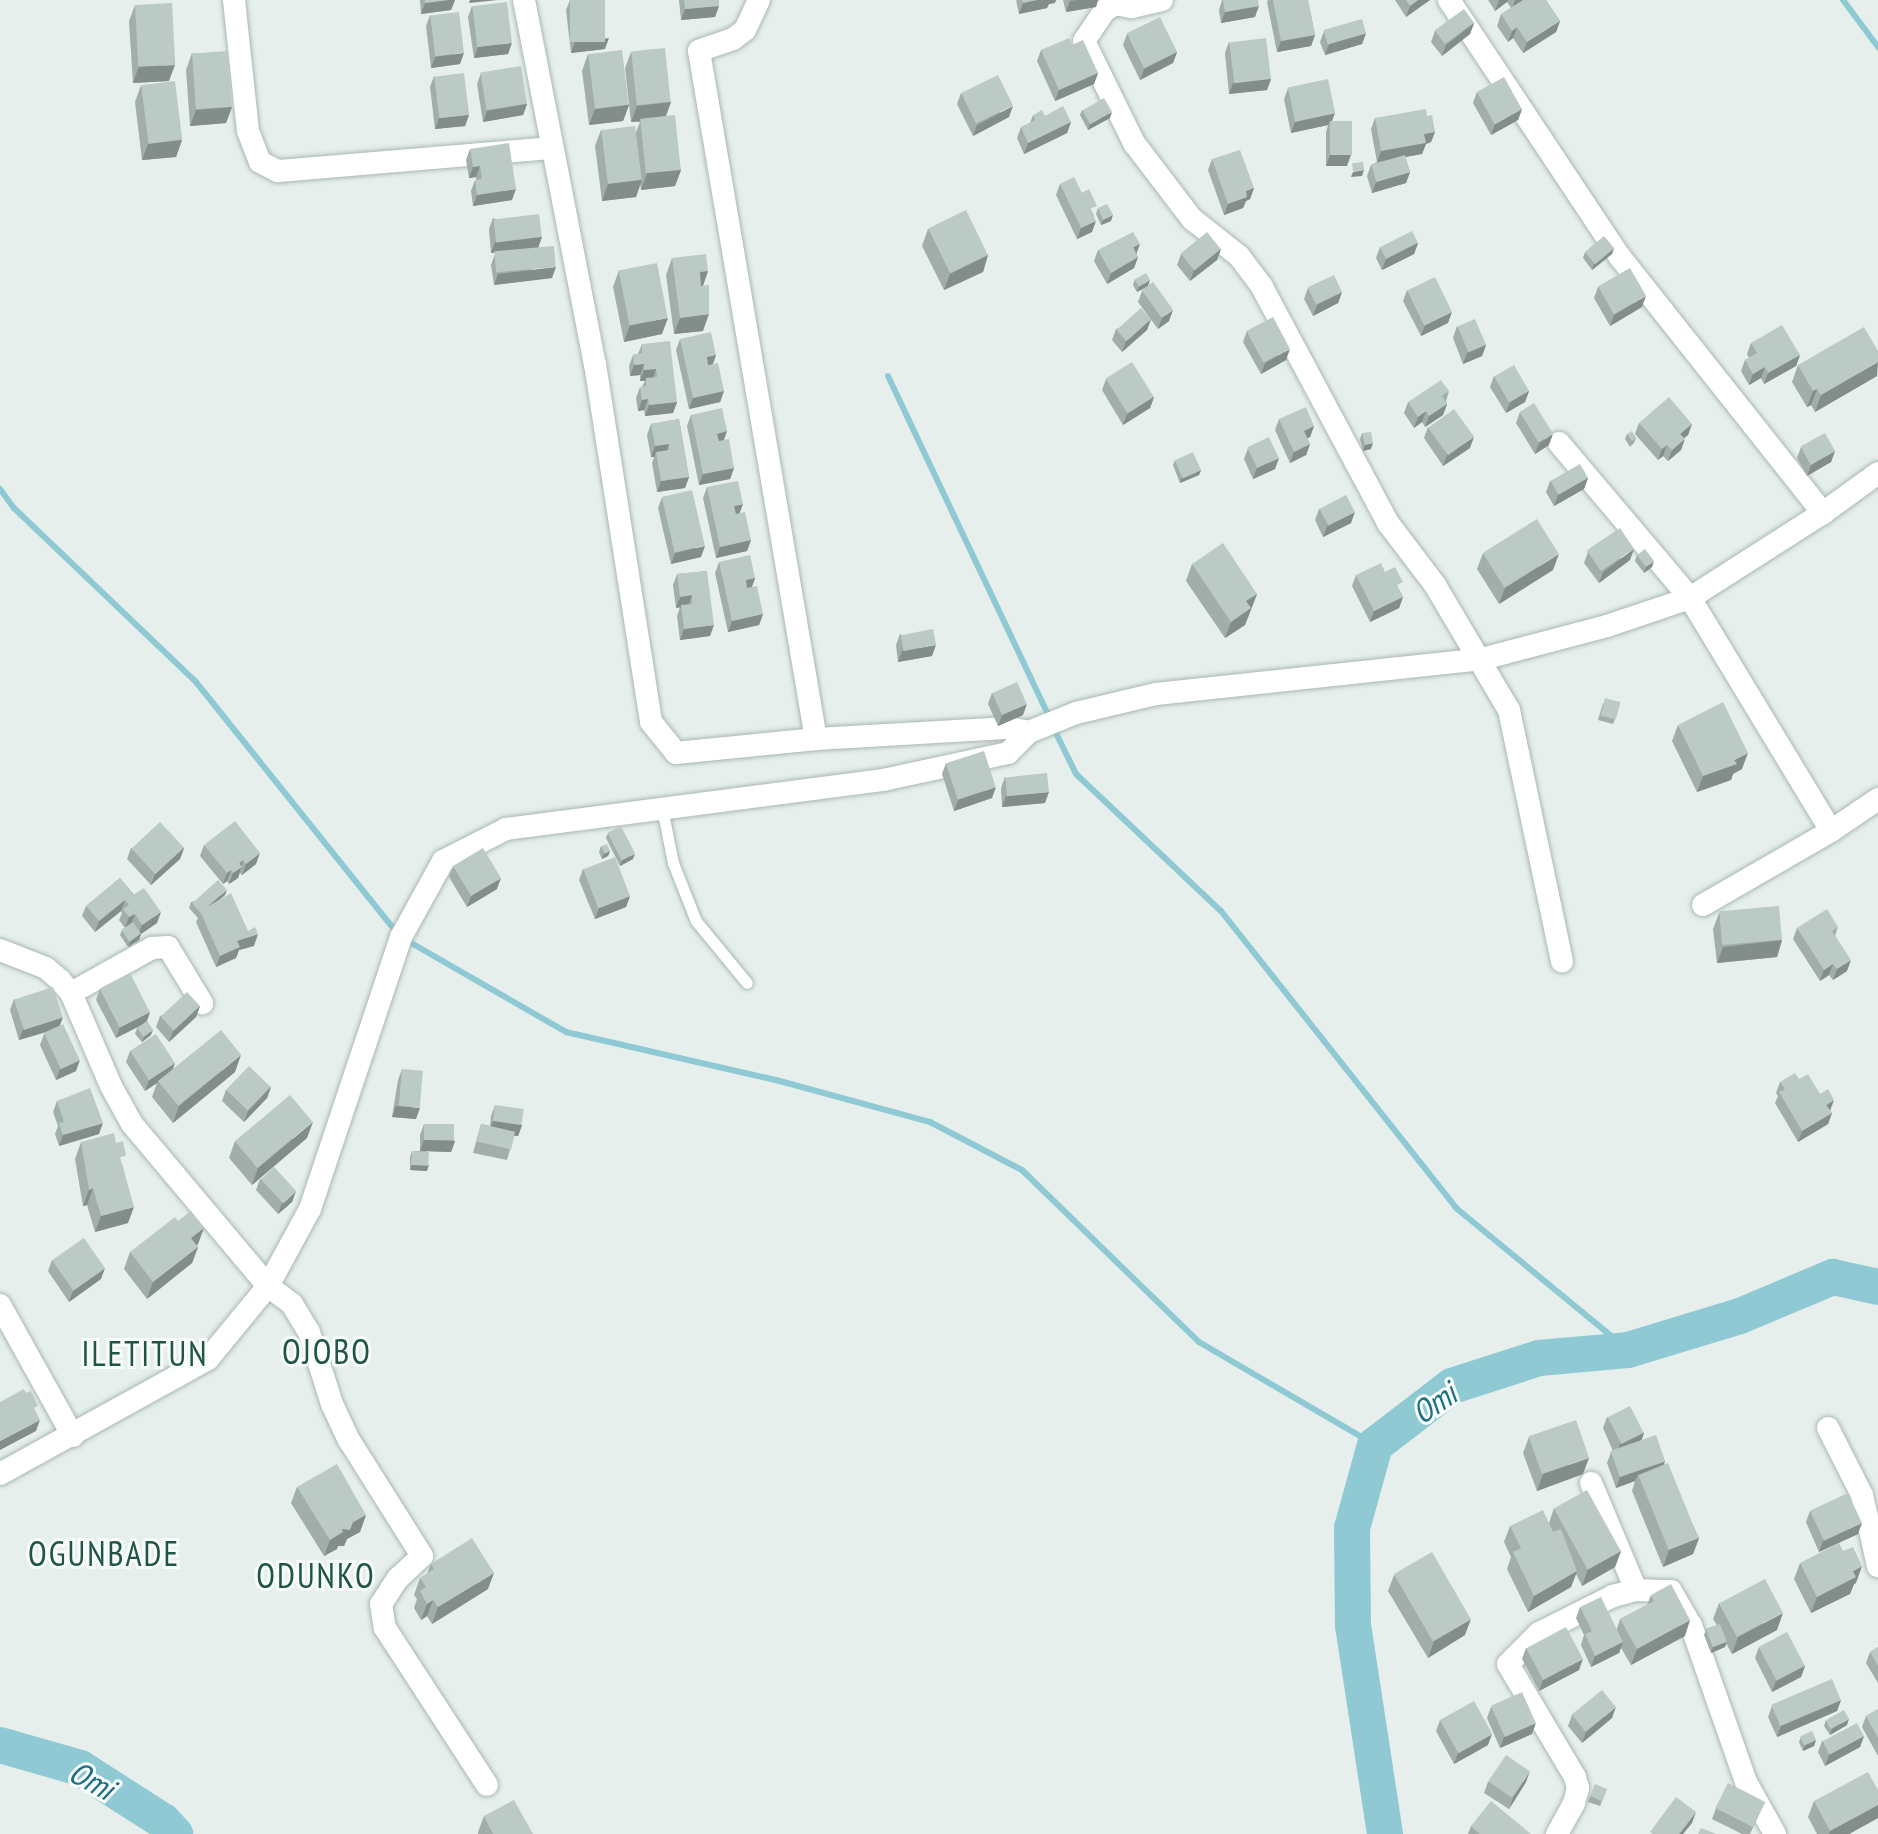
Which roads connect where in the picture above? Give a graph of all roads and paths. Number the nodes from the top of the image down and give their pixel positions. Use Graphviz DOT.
graph roads {
  1 [pos="234,0"];
  2 [pos="524,0"];
  3 [pos="759,0"];
  4 [pos="1162,0"];
  5 [pos="1449,0"];
  6 [pos="1115,2"];
  7 [pos="551,148"];
  8 [pos="1559,443"];
  9 [pos="1878,473"];
  10 [pos="1823,513"];
  11 [pos="1690,598"];
  12 [pos="1482,659"];
  13 [pos="1037,728"];
  14 [pos="816,739"];
  15 [pos="1878,799"];
  16 [pos="662,808"];
  17 [pos="1831,831"];
  18 [pos="1703,905"];
  19 [pos="0,950"];
  20 [pos="1562,961"];
  21 [pos="747,983"];
  22 [pos="71,993"];
  23 [pos="202,1003"];
  24 [pos="268,1286"];
  25 [pos="0,1305"];
  26 [pos="1828,1428"];
  27 [pos="73,1436"];
  28 [pos="0,1474"];
  29 [pos="1591,1483"];
  30 [pos="1878,1566"];
  31 [pos="1636,1590"];
  32 [pos="487,1785"];
  33 [pos="1557,1834"];
  34 [pos="1775,1834"];
  1 -- 7 [label="street"];
  2 -- 7 [label="street"];
  3 -- 14 [label="street"];
  4 -- 6 [label="street"];
  5 -- 10 [label="street"];
  6 -- 12 [label="street"];
  7 -- 14 [label="street"];
  8 -- 11 [label="street"];
  9 -- 10 [label="street"];
  10 -- 11 [label="street"];
  11 -- 12 [label="street"];
  11 -- 17 [label="street"];
  12 -- 13 [label="street"];
  12 -- 20 [label="street"];
  13 -- 14 [label="street"];
  13 -- 16 [label="street"];
  15 -- 17 [label="street"];
  16 -- 21 [label="lane"];
  16 -- 24 [label="street"];
  17 -- 18 [label="street"];
  19 -- 22 [label="street"];
  22 -- 23 [label="street"];
  22 -- 24 [label="street"];
  24 -- 27 [label="street"];
  24 -- 32 [label="street"];
  25 -- 27 [label="street"];
  26 -- 30 [label="street"];
  27 -- 28 [label="street"];
  29 -- 31 [label="street"];
  31 -- 33 [label="street"];
  31 -- 34 [label="street"];
}
